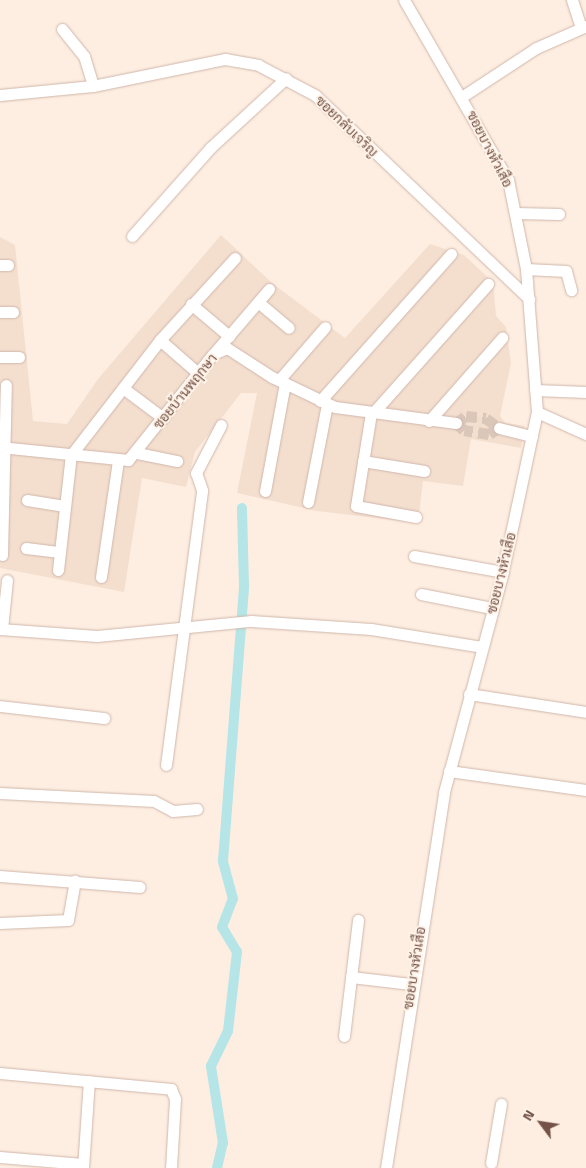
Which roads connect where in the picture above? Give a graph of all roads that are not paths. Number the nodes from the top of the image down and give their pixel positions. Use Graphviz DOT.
graph roads {
  1 [pos="405,0"];
  2 [pos="572,0"];
  3 [pos="584,27"];
  4 [pos="62,29"];
  5 [pos="286,78"];
  6 [pos="94,86"];
  7 [pos="0,95"];
  8 [pos="463,96"];
  9 [pos="516,213"];
  10 [pos="559,214"];
  11 [pos="132,236"];
  12 [pos="451,254"];
  13 [pos="235,258"];
  14 [pos="526,269"];
  15 [pos="488,284"];
  16 [pos="269,289"];
  17 [pos="571,290"];
  18 [pos="528,299"];
  19 [pos="258,302"];
  20 [pos="191,304"];
  21 [pos="0,312"];
  22 [pos="13,312"];
  23 [pos="325,327"];
  24 [pos="288,328"];
  25 [pos="229,336"];
  26 [pos="502,338"];
  27 [pos="160,340"];
  28 [pos="213,354"];
  29 [pos="0,357"];
  30 [pos="19,357"];
  31 [pos="198,373"];
  32 [pos="282,382"];
  33 [pos="6,385"];
  34 [pos="123,388"];
  35 [pos="535,390"];
  36 [pos="586,392"];
  37 [pos="324,402"];
  38 [pos="536,412"];
  39 [pos="372,413"];
  40 [pos="163,418"];
  41 [pos="430,420"];
  42 [pos="456,423"];
  43 [pos="221,425"];
  44 [pos="499,428"];
  45 [pos="586,434"];
  46 [pos="532,436"];
  47 [pos="2,447"];
  48 [pos="136,453"];
  49 [pos="71,455"];
  50 [pos="118,461"];
  51 [pos="177,461"];
  52 [pos="363,461"];
  53 [pos="424,471"];
  54 [pos="265,491"];
  55 [pos="27,500"];
  56 [pos="308,502"];
  57 [pos="2,503"];
  58 [pos="65,506"];
  59 [pos="416,517"];
  60 [pos="26,548"];
  61 [pos="60,552"];
  62 [pos="2,555"];
  63 [pos="414,556"];
  64 [pos="58,570"];
  65 [pos="503,572"];
  66 [pos="101,577"];
  67 [pos="7,580"];
  68 [pos="421,594"];
  69 [pos="492,608"];
  70 [pos="1,629"];
  71 [pos="182,629"];
  72 [pos="482,647"];
  73 [pos="468,694"];
  74 [pos="0,706"];
  75 [pos="586,712"];
  76 [pos="104,718"];
  77 [pos="166,765"];
  78 [pos="449,771"];
  79 [pos="586,790"];
  80 [pos="0,793"];
  81 [pos="196,808"];
  82 [pos="0,876"];
  83 [pos="75,881"];
  84 [pos="140,888"];
  85 [pos="358,920"];
  86 [pos="0,923"];
  87 [pos="351,976"];
  88 [pos="411,984"];
  89 [pos="344,1036"];
  90 [pos="0,1073"];
  91 [pos="89,1082"];
  92 [pos="501,1104"];
  93 [pos="0,1157"];
  94 [pos="491,1163"];
  95 [pos="83,1166"];
  96 [pos="171,1168"];
  97 [pos="386,1168"];
  1 -- 8 [label="street, ซอยบางหัวเสือ"];
  2 -- 3 [label="street"];
  3 -- 8 [label="street"];
  4 -- 6 [label="street"];
  5 -- 6 [label="street, ซอยกลับเจริญ"];
  5 -- 11 [label="street"];
  5 -- 18 [label="street, ซอยกลับเจริญ"];
  6 -- 7 [label="street, ซอยกลับเจริญ"];
  8 -- 9 [label="street, ซอยบางหัวเสือ"];
  9 -- 10 [label="street"];
  9 -- 14 [label="street, ซอยบางหัวเสือ"];
  12 -- 37 [label="street"];
  13 -- 20 [label="street"];
  14 -- 17 [label="street"];
  14 -- 18 [label="street, ซอยบางหัวเสือ"];
  15 -- 39 [label="street"];
  16 -- 19 [label="street"];
  18 -- 35 [label="street, ซอยบางหัวเสือ"];
  19 -- 24 [label="street"];
  19 -- 25 [label="street"];
  20 -- 25 [label="street"];
  20 -- 27 [label="street"];
  21 -- 22 [label="street"];
  23 -- 32 [label="street"];
  25 -- 28 [label="street"];
  26 -- 41 [label="street"];
  27 -- 31 [label="street"];
  27 -- 34 [label="street"];
  28 -- 31 [label="street, ซอยบ้านพฤกษา"];
  28 -- 32 [label="street, ซอยบ้านพฤกษา"];
  29 -- 30 [label="street"];
  31 -- 40 [label="street, ซอยบ้านพฤกษา"];
  32 -- 37 [label="street, ซอยบ้านพฤกษา"];
  32 -- 54 [label="street"];
  33 -- 47 [label="street"];
  34 -- 40 [label="street"];
  34 -- 49 [label="street"];
  35 -- 36 [label="street"];
  35 -- 38 [label="street, ซอยบางหัวเสือ"];
  37 -- 39 [label="street, ซอยบ้านพฤกษา"];
  37 -- 56 [label="street"];
  38 -- 45 [label="street"];
  38 -- 46 [label="street, ซอยบางหัวเสือ"];
  39 -- 41 [label="street, ซอยบ้านพฤกษา"];
  39 -- 52 [label="street"];
  40 -- 48 [label="street, ซอยบ้านพฤกษา"];
  41 -- 42 [label="street, ซอยบ้านพฤกษา"];
  43 -- 71 [label="street"];
  44 -- 46 [label="street"];
  46 -- 65 [label="street, ซอยบางหัวเสือ"];
  47 -- 49 [label="street"];
  47 -- 57 [label="street"];
  48 -- 50 [label="street, ซอยบ้านพฤกษา"];
  48 -- 51 [label="street"];
  49 -- 50 [label="street"];
  49 -- 58 [label="street"];
  50 -- 66 [label="street"];
  52 -- 53 [label="street"];
  52 -- 59 [label="street"];
  55 -- 58 [label="street"];
  57 -- 62 [label="street"];
  58 -- 61 [label="street"];
  60 -- 61 [label="street"];
  61 -- 64 [label="street"];
  63 -- 65 [label="street"];
  65 -- 69 [label="street, ซอยบางหัวเสือ"];
  67 -- 70 [label="street"];
  68 -- 69 [label="street"];
  69 -- 72 [label="street, ซอยบางหัวเสือ"];
  70 -- 71 [label="street"];
  71 -- 72 [label="street"];
  71 -- 77 [label="street"];
  72 -- 73 [label="street, ซอยบางหัวเสือ"];
  73 -- 75 [label="street"];
  73 -- 78 [label="street, ซอยบางหัวเสือ"];
  74 -- 76 [label="street"];
  78 -- 79 [label="street"];
  78 -- 88 [label="street, ซอยบางหัวเสือ"];
  80 -- 81 [label="street"];
  82 -- 83 [label="street"];
  83 -- 84 [label="street"];
  83 -- 86 [label="street"];
  85 -- 87 [label="street"];
  87 -- 88 [label="street"];
  87 -- 89 [label="street"];
  88 -- 97 [label="street, ซอยบางหัวเสือ"];
  90 -- 91 [label="street"];
  91 -- 95 [label="street"];
  91 -- 96 [label="street"];
  92 -- 94 [label="street"];
  93 -- 95 [label="street"];
}
